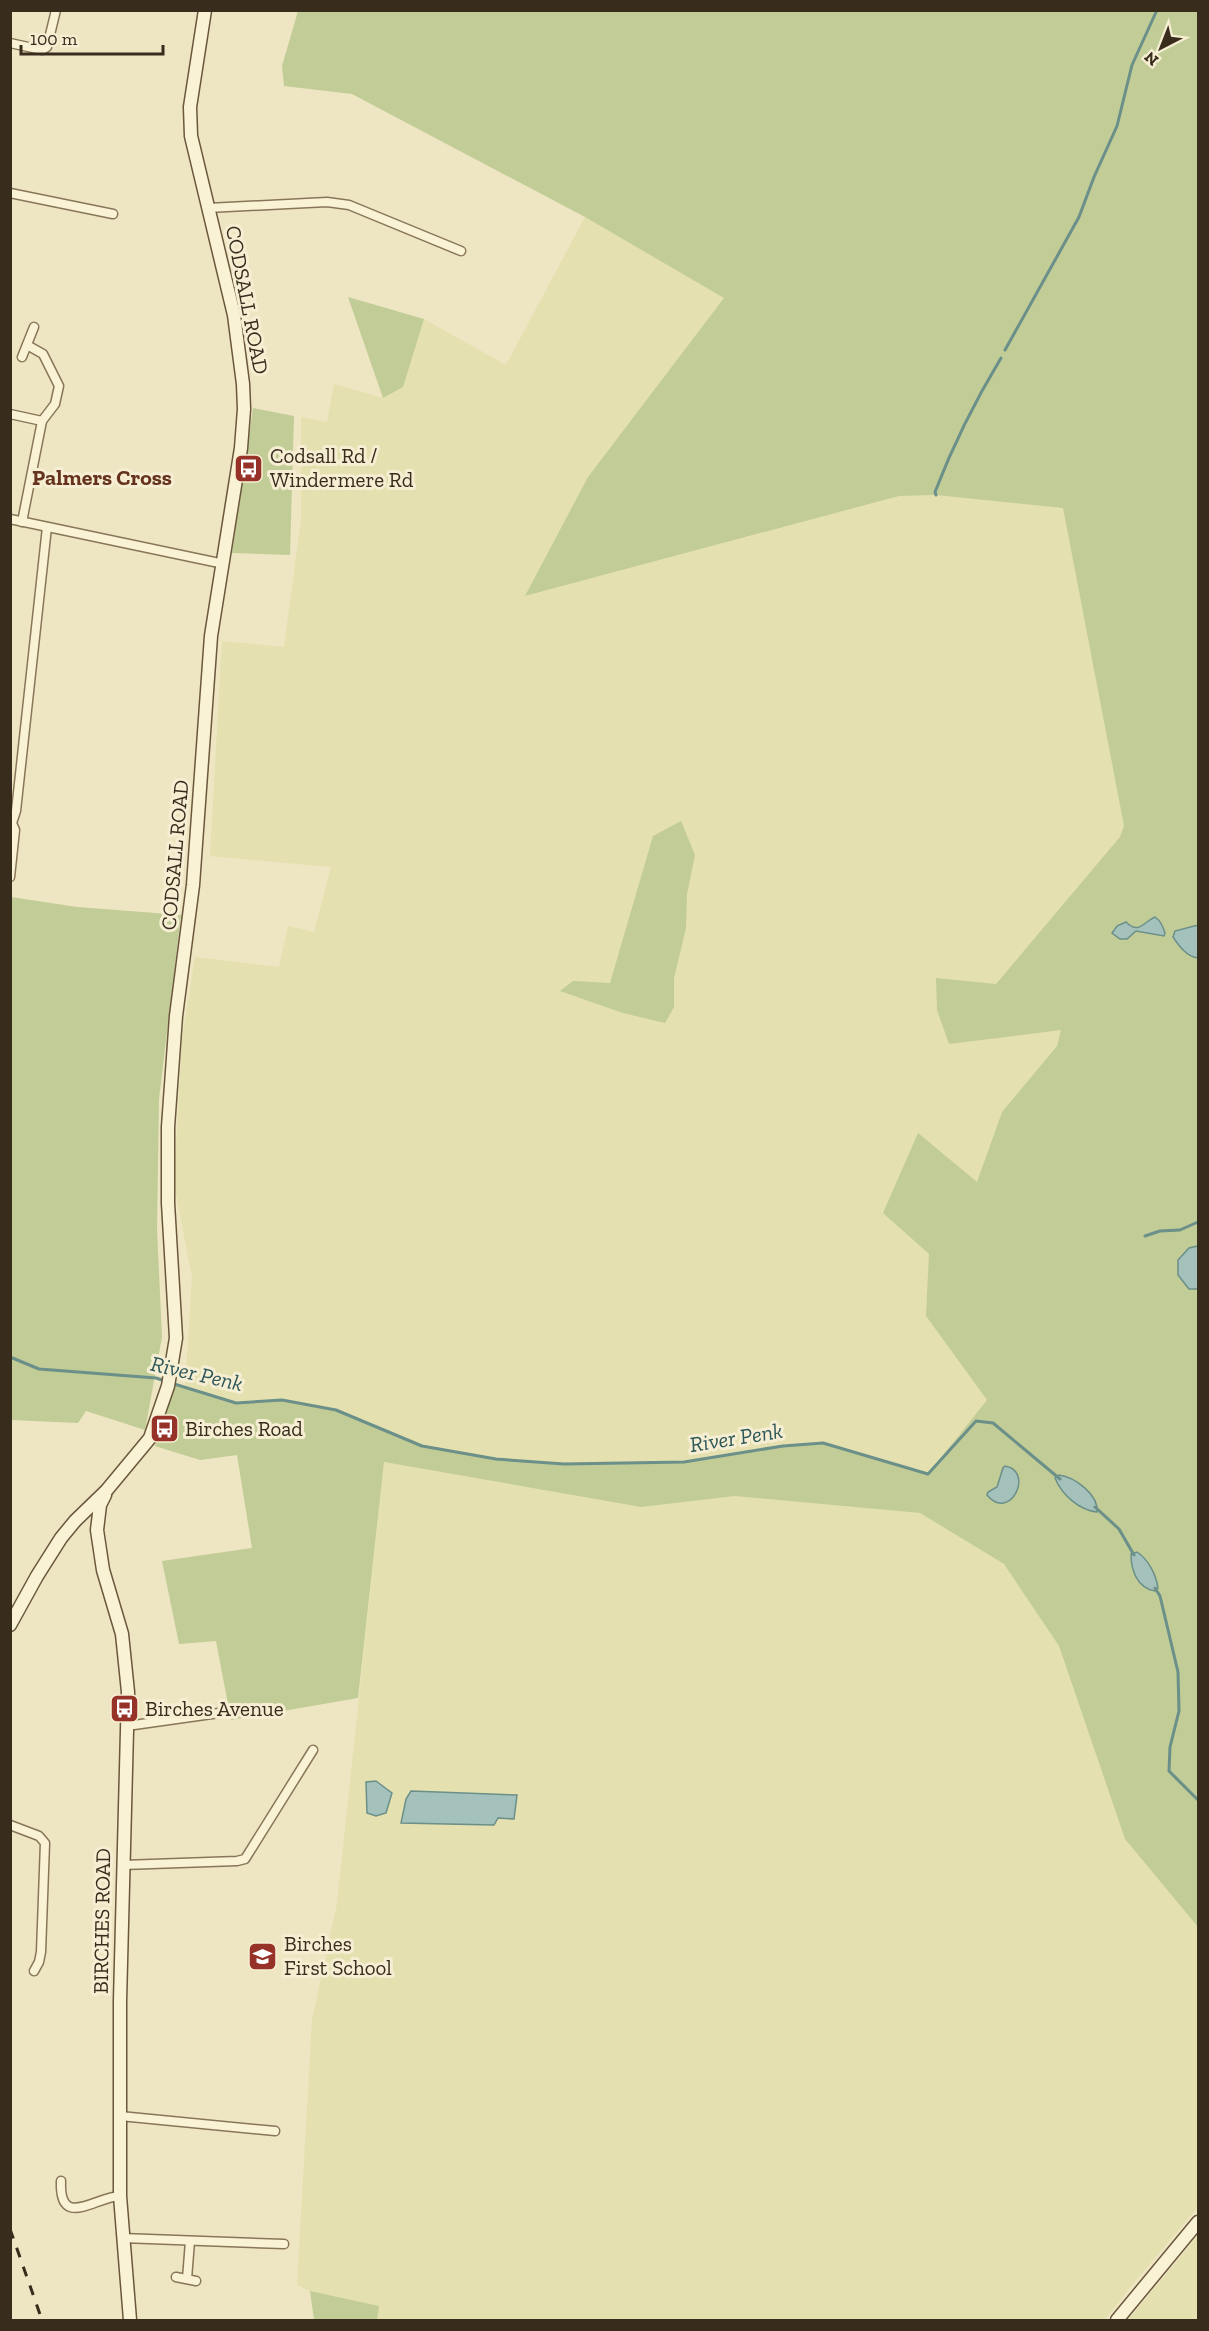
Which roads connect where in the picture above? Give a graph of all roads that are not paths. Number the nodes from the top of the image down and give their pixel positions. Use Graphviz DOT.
graph roads {
  1 [pos="56,10"];
  2 [pos="205,10"];
  3 [pos="10,43"];
  4 [pos="10,193"];
  5 [pos="208,208"];
  6 [pos="113,214"];
  7 [pos="461,251"];
  8 [pos="34,327"];
  9 [pos="27,345"];
  10 [pos="22,357"];
  11 [pos="10,414"];
  12 [pos="42,421"];
  13 [pos="10,519"];
  14 [pos="22,522"];
  15 [pos="47,527"];
  16 [pos="224,564"];
  17 [pos="11,824"];
  18 [pos="10,877"];
  19 [pos="106,1491"];
  20 [pos="12,1617"];
  21 [pos="219,1713"];
  22 [pos="127,1726"];
  23 [pos="314,1750"];
  24 [pos="10,1825"];
  25 [pos="123,1865"];
  26 [pos="34,1971"];
  27 [pos="120,2116"];
  28 [pos="275,2132"];
  29 [pos="61,2181"];
  30 [pos="120,2196"];
  31 [pos="1198,2222"];
  32 [pos="122,2238"];
  33 [pos="190,2241"];
  34 [pos="284,2244"];
  35 [pos="176,2277"];
  36 [pos="187,2279"];
  37 [pos="196,2281"];
  38 [pos="129,2320"];
  39 [pos="1117,2320"];
  1 -- 3 [label="street"];
  2 -- 5 [label="street, CODSALL ROAD"];
  4 -- 6 [label="street"];
  5 -- 7 [label="street"];
  5 -- 16 [label="street, CODSALL ROAD"];
  8 -- 9 [label="street"];
  9 -- 10 [label="street"];
  9 -- 12 [label="street"];
  11 -- 12 [label="street"];
  12 -- 14 [label="street"];
  13 -- 14 [label="street"];
  14 -- 15 [label="street"];
  15 -- 16 [label="street"];
  15 -- 17 [label="street"];
  16 -- 19 [label="street, CODSALL ROAD"];
  17 -- 18 [label="street"];
  19 -- 20 [label="street, CODSALL ROAD"];
  19 -- 22 [label="street, BIRCHES ROAD"];
  21 -- 22 [label="street"];
  22 -- 25 [label="street, BIRCHES ROAD"];
  23 -- 25 [label="street"];
  24 -- 26 [label="street"];
  25 -- 27 [label="street, BIRCHES ROAD"];
  27 -- 28 [label="street"];
  27 -- 30 [label="street, BIRCHES ROAD"];
  29 -- 30 [label="street"];
  30 -- 32 [label="street, BIRCHES ROAD"];
  31 -- 39 [label="street"];
  32 -- 33 [label="street"];
  32 -- 38 [label="street, BIRCHES ROAD"];
  33 -- 34 [label="street"];
  33 -- 36 [label="street"];
  35 -- 36 [label="street"];
  36 -- 37 [label="street"];
}
